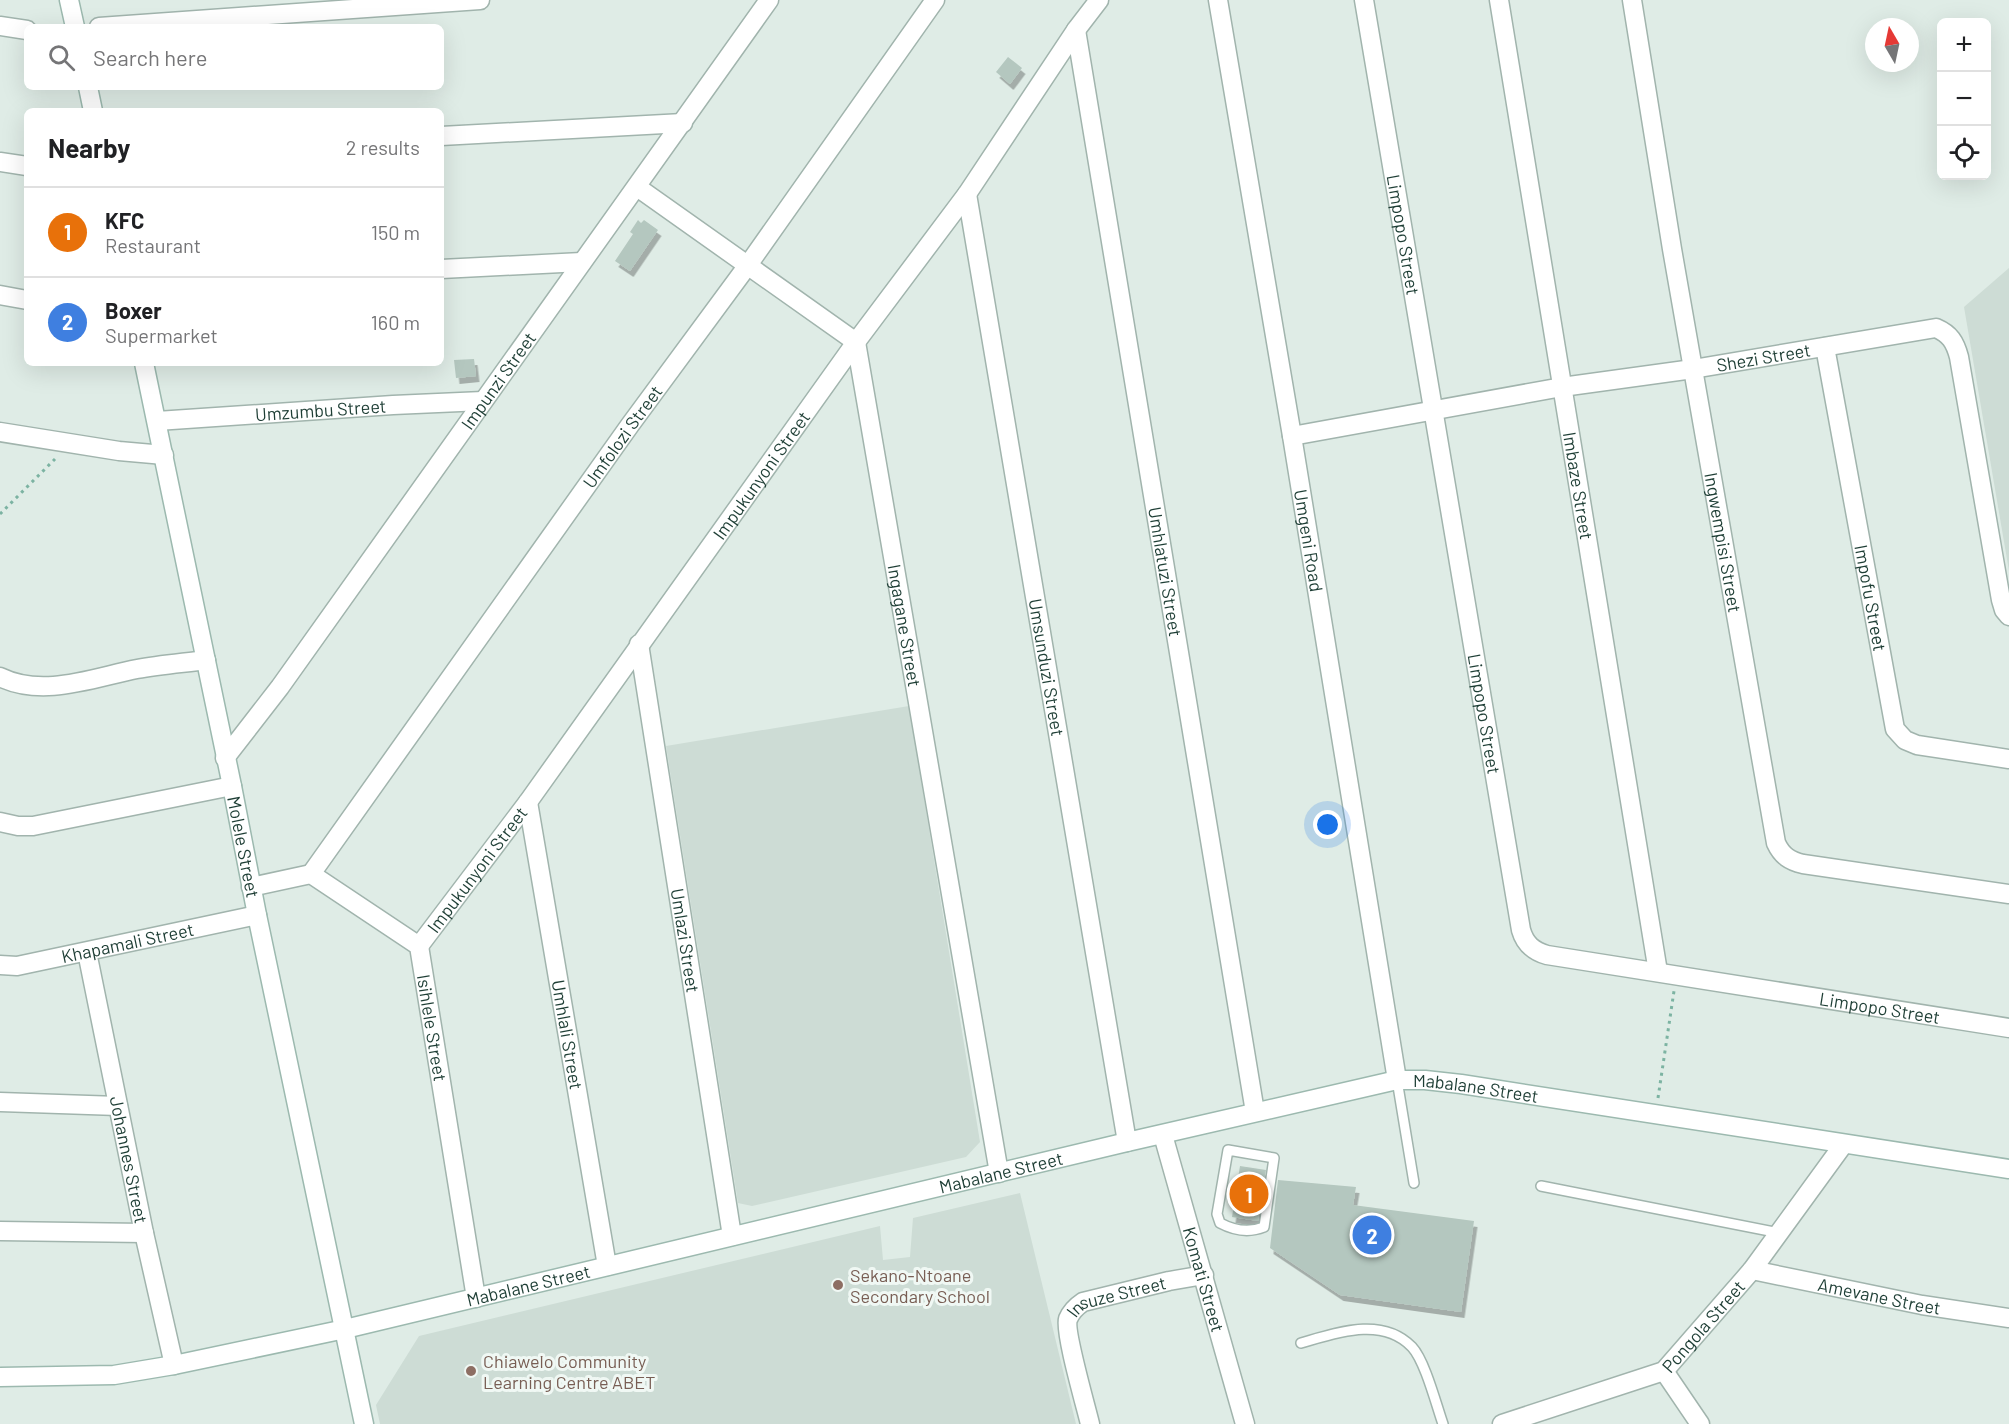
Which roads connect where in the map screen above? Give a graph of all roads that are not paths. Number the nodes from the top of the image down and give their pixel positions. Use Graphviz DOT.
graph roads {
  1 [pos="69,0"];
  2 [pos="480,0"];
  3 [pos="769,0"];
  4 [pos="934,0"];
  5 [pos="1098,0"];
  6 [pos="1218,0"];
  7 [pos="1365,0"];
  8 [pos="1499,0"];
  9 [pos="1632,0"];
  10 [pos="74,24"];
  11 [pos="141,24"];
  12 [pos="0,26"];
  13 [pos="24,30"];
  14 [pos="1076,30"];
  15 [pos="89,90"];
  16 [pos="92,108"];
  17 [pos="683,123"];
  18 [pos="444,136"];
  19 [pos="0,162"];
  20 [pos="24,166"];
  21 [pos="637,187"];
  22 [pos="967,194"];
  23 [pos="582,262"];
  24 [pos="748,265"];
  25 [pos="444,268"];
  26 [pos="0,296"];
  27 [pos="24,300"];
  28 [pos="856,342"];
  29 [pos="1825,347"];
  30 [pos="145,366"];
  31 [pos="1693,369"];
  32 [pos="1562,387"];
  33 [pos="483,401"];
  34 [pos="1432,412"];
  35 [pos="157,421"];
  36 [pos="0,432"];
  37 [pos="1292,436"];
  38 [pos="164,455"];
  39 [pos="2009,616"];
  40 [pos="639,644"];
  41 [pos="206,660"];
  42 [pos="0,677"];
  43 [pos="225,758"];
  44 [pos="2009,759"];
  45 [pos="232,786"];
  46 [pos="528,802"];
  47 [pos="0,822"];
  48 [pos="311,874"];
  49 [pos="251,887"];
  50 [pos="2009,894"];
  51 [pos="257,915"];
  52 [pos="419,946"];
  53 [pos="87,952"];
  54 [pos="0,965"];
  55 [pos="1658,972"];
  56 [pos="2009,1028"];
  57 [pos="1397,1080"];
  58 [pos="0,1102"];
  59 [pos="118,1106"];
  60 [pos="1255,1112"];
  61 [pos="1164,1135"];
  62 [pos="1127,1142"];
  63 [pos="1843,1145"];
  64 [pos="1274,1158"];
  65 [pos="2009,1169"];
  66 [pos="999,1173"];
  67 [pos="1414,1183"];
  68 [pos="1541,1185"];
  69 [pos="0,1231"];
  70 [pos="144,1233"];
  71 [pos="1780,1233"];
  72 [pos="732,1236"];
  73 [pos="607,1266"];
  74 [pos="1752,1270"];
  75 [pos="1204,1275"];
  76 [pos="476,1298"];
  77 [pos="2009,1318"];
  78 [pos="345,1329"];
  79 [pos="1302,1343"];
  80 [pos="174,1365"];
  81 [pos="1664,1371"];
  82 [pos="0,1377"];
  83 [pos="1533,1419"];
  84 [pos="364,1424"];
  85 [pos="1090,1424"];
  86 [pos="1245,1424"];
  87 [pos="1443,1424"];
  88 [pos="1502,1424"];
  89 [pos="1700,1424"];
  1 -- 10 [label="street"];
  2 -- 11 [label="street"];
  3 -- 17 [label="street, Impunzi Street"];
  4 -- 24 [label="street, Umfolozi Street"];
  5 -- 14 [label="street, Impukunyoni Street"];
  6 -- 37 [label="street, Umgeni Road"];
  7 -- 34 [label="street, Limpopo Street"];
  8 -- 32 [label="street, Imbaze Street"];
  9 -- 31 [label="street, Ingwempisi Street"];
  12 -- 13 [label="street"];
  14 -- 22 [label="street, Impukunyoni Street"];
  14 -- 60 [label="street, Umhlatuzi Street"];
  15 -- 16 [label="street"];
  17 -- 18 [label="street"];
  17 -- 21 [label="street, Impunzi Street"];
  19 -- 20 [label="street"];
  21 -- 23 [label="street, Impunzi Street"];
  21 -- 24 [label="street"];
  22 -- 28 [label="street, Impukunyoni Street"];
  22 -- 62 [label="street, Umsunduzi Street"];
  23 -- 25 [label="street"];
  23 -- 33 [label="street, Impunzi Street"];
  24 -- 28 [label="street"];
  24 -- 48 [label="street, Umfolozi Street"];
  26 -- 27 [label="street"];
  28 -- 40 [label="street, Impukunyoni Street"];
  28 -- 66 [label="street, Ingagane Street"];
  29 -- 31 [label="street, Shezi Street"];
  29 -- 39 [label="street, Shezi Street"];
  29 -- 44 [label="street, Impofu Street"];
  30 -- 35 [label="street, Molele Street"];
  31 -- 32 [label="street, Shezi Street"];
  31 -- 50 [label="street, Ingwempisi Street"];
  32 -- 34 [label="street, Shezi Street"];
  32 -- 55 [label="street, Imbaze Street"];
  33 -- 35 [label="street, Umzumbu Street"];
  33 -- 43 [label="street, Impunzi Street"];
  34 -- 37 [label="street, Shezi Street"];
  34 -- 55 [label="street, Limpopo Street"];
  35 -- 38 [label="street, Molele Street"];
  36 -- 38 [label="street"];
  37 -- 57 [label="street, Umgeni Road"];
  38 -- 41 [label="street, Molele Street"];
  40 -- 46 [label="street, Impukunyoni Street"];
  40 -- 72 [label="street, Umlazi Street"];
  41 -- 42 [label="street"];
  41 -- 43 [label="street, Molele Street"];
  43 -- 45 [label="street, Molele Street"];
  45 -- 47 [label="street"];
  45 -- 49 [label="street, Molele Street"];
  46 -- 52 [label="street, Impukunyoni Street"];
  46 -- 73 [label="street, Umhlali Street"];
  48 -- 49 [label="street"];
  48 -- 52 [label="street"];
  49 -- 51 [label="street, Molele Street"];
  51 -- 53 [label="street, Khapamali Street"];
  51 -- 78 [label="street, Molele Street"];
  52 -- 76 [label="street, Isihlele Street"];
  53 -- 54 [label="street, Khapamali Street"];
  53 -- 59 [label="street, Johannes Street"];
  55 -- 56 [label="street, Limpopo Street"];
  57 -- 60 [label="street, Mabalane Street"];
  57 -- 63 [label="street, Mabalane Street"];
  57 -- 67 [label="lane"];
  58 -- 59 [label="street"];
  59 -- 70 [label="street, Johannes Street"];
  60 -- 61 [label="street, Mabalane Street"];
  61 -- 62 [label="street, Mabalane Street"];
  61 -- 75 [label="street, Komati Street"];
  62 -- 66 [label="street, Mabalane Street"];
  63 -- 65 [label="street, Mabalane Street"];
  63 -- 71 [label="street, Pongola Street"];
  64 -- 64 [label="lane"];
  66 -- 72 [label="street, Mabalane Street"];
  68 -- 71 [label="lane"];
  69 -- 70 [label="street"];
  70 -- 80 [label="street, Johannes Street"];
  71 -- 74 [label="street, Pongola Street"];
  72 -- 73 [label="street, Mabalane Street"];
  73 -- 76 [label="street, Mabalane Street"];
  74 -- 77 [label="street, Amevane Street"];
  74 -- 81 [label="street, Pongola Street"];
  75 -- 85 [label="street, Insuze Street"];
  75 -- 86 [label="street, Komati Street"];
  76 -- 78 [label="street, Mabalane Street"];
  78 -- 80 [label="street, Mabalane Street"];
  78 -- 84 [label="street, Molele Street"];
  79 -- 87 [label="lane"];
  80 -- 82 [label="street, Mabalane Street"];
  81 -- 83 [label="street, Pongola Street"];
  81 -- 89 [label="street"];
  83 -- 88 [label="street, Pongola Street"];
}
